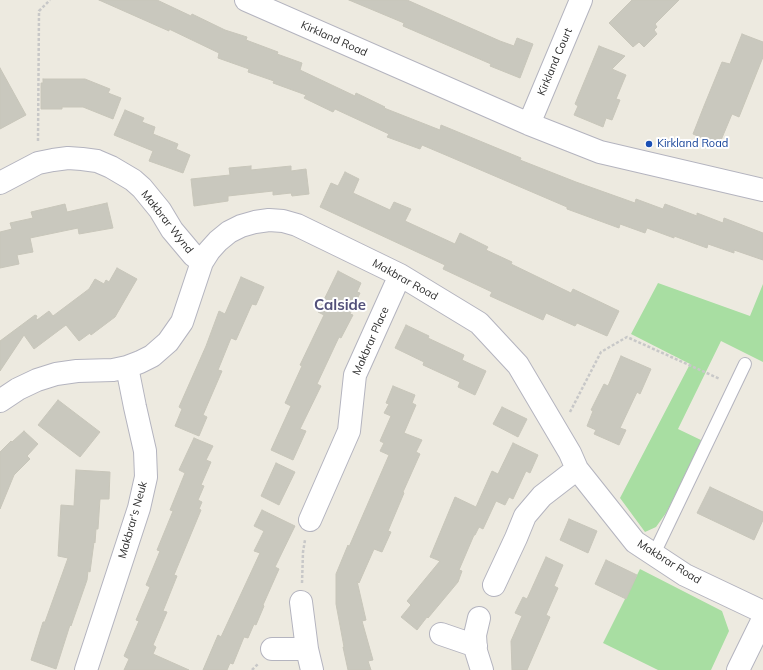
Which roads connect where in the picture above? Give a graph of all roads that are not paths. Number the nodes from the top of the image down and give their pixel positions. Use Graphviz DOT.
graph roads {
  1 [pos="247,0"];
  2 [pos="581,0"];
  3 [pos="530,124"];
  4 [pos="0,183"];
  5 [pos="762,184"];
  6 [pos="202,262"];
  7 [pos="400,275"];
  8 [pos="745,364"];
  9 [pos="127,367"];
  10 [pos="0,401"];
  11 [pos="577,469"];
  12 [pos="310,520"];
  13 [pos="654,554"];
  14 [pos="494,585"];
  15 [pos="301,602"];
  16 [pos="763,612"];
  17 [pos="478,618"];
  18 [pos="763,619"];
  19 [pos="441,634"];
  20 [pos="476,646"];
  21 [pos="307,648"];
  22 [pos="272,649"];
  23 [pos="86,670"];
  24 [pos="312,670"];
  25 [pos="482,670"];
  26 [pos="738,670"];
  1 -- 3 [label="street, Kirkland Road"];
  2 -- 3 [label="street, Kirkland Court"];
  3 -- 5 [label="street, Kirkland Road"];
  4 -- 6 [label="street, Makbrar Wynd"];
  6 -- 7 [label="street, Makbrar Road"];
  6 -- 9 [label="street, Makbrar Road"];
  7 -- 11 [label="street, Makbrar Road"];
  7 -- 12 [label="street, Makbrar Place"];
  8 -- 13 [label="lane"];
  9 -- 10 [label="street, Makbrar Road"];
  9 -- 23 [label="street, Makbrar's Neuk"];
  11 -- 13 [label="street, Makbrar Road"];
  11 -- 14 [label="street"];
  13 -- 16 [label="street, Makbrar Road"];
  15 -- 21 [label="street"];
  17 -- 20 [label="street"];
  18 -- 26 [label="street"];
  19 -- 20 [label="street"];
  20 -- 25 [label="street"];
  21 -- 22 [label="street"];
  21 -- 24 [label="street"];
}
